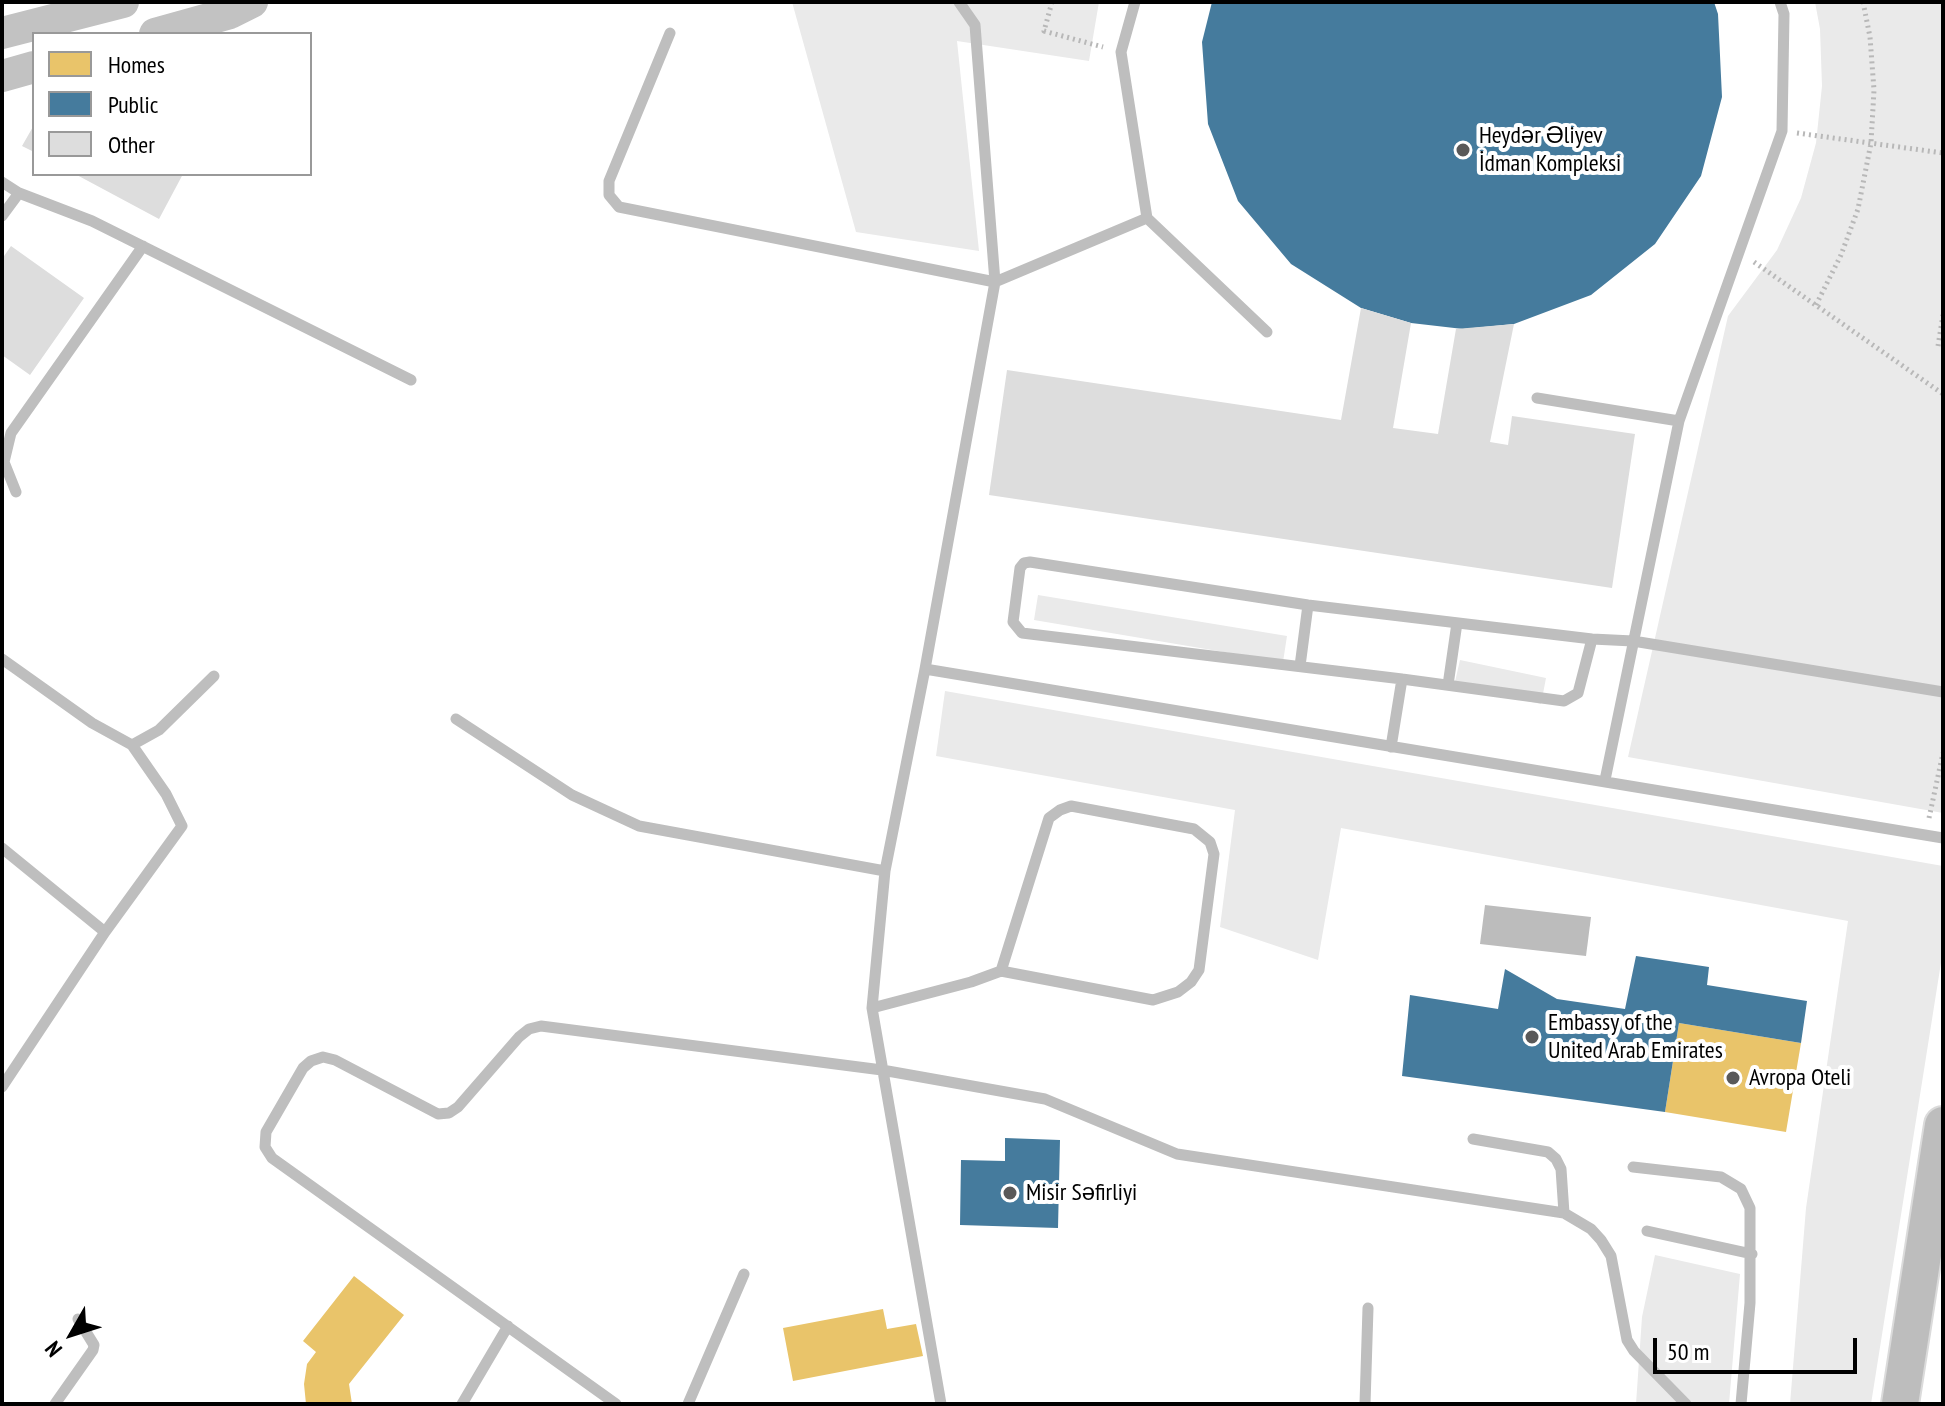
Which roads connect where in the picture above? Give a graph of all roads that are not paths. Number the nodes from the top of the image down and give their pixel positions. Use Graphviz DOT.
graph roads {
  1 [pos="123,2"];
  2 [pos="252,2"];
  3 [pos="959,2"];
  4 [pos="1135,2"];
  5 [pos="1780,2"];
  6 [pos="162,32"];
  7 [pos="2,33"];
  8 [pos="670,33"];
  9 [pos="32,68"];
  10 [pos="2,76"];
  11 [pos="2,182"];
  12 [pos="19,193"];
  13 [pos="2,216"];
  14 [pos="1147,218"];
  15 [pos="143,246"];
  16 [pos="995,282"];
  17 [pos="1267,332"];
  18 [pos="411,380"];
  19 [pos="1537,398"];
  20 [pos="1679,421"];
  21 [pos="16,492"];
  22 [pos="1308,605"];
  23 [pos="1457,623"];
  24 [pos="1592,639"];
  25 [pos="1633,641"];
  26 [pos="2,659"];
  27 [pos="1300,666"];
  28 [pos="925,669"];
  29 [pos="214,676"];
  30 [pos="1402,679"];
  31 [pos="1448,685"];
  32 [pos="1943,692"];
  33 [pos="456,719"];
  34 [pos="132,745"];
  35 [pos="1391,747"];
  36 [pos="1605,780"];
  37 [pos="1943,838"];
  38 [pos="2,848"];
  39 [pos="885,871"];
  40 [pos="105,932"];
  41 [pos="1001,971"];
  42 [pos="872,1008"];
  43 [pos="882,1070"];
  44 [pos="2,1087"];
  45 [pos="1943,1125"];
  46 [pos="1473,1139"];
  47 [pos="1633,1167"];
  48 [pos="1564,1213"];
  49 [pos="1647,1231"];
  50 [pos="1752,1254"];
  51 [pos="744,1274"];
  52 [pos="1368,1308"];
  53 [pos="78,1319"];
  54 [pos="508,1326"];
  55 [pos="55,1404"];
  56 [pos="462,1404"];
  57 [pos="616,1404"];
  58 [pos="688,1404"];
  59 [pos="941,1404"];
  60 [pos="1365,1404"];
  61 [pos="1686,1404"];
  62 [pos="1741,1404"];
  63 [pos="1900,1404"];
  1 -- 7 [label="main road"];
  2 -- 6 [label="main road"];
  3 -- 16 [label="lane"];
  4 -- 14 [label="lane"];
  5 -- 20 [label="lane"];
  8 -- 16 [label="lane"];
  9 -- 10 [label="main road"];
  11 -- 12 [label="lane"];
  12 -- 13 [label="lane"];
  12 -- 15 [label="lane"];
  14 -- 16 [label="lane"];
  14 -- 17 [label="lane"];
  15 -- 18 [label="lane"];
  15 -- 21 [label="lane"];
  16 -- 28 [label="lane"];
  19 -- 20 [label="lane"];
  20 -- 25 [label="lane"];
  22 -- 23 [label="lane"];
  22 -- 27 [label="lane"];
  22 -- 27 [label="lane"];
  23 -- 24 [label="lane"];
  23 -- 31 [label="lane"];
  24 -- 25 [label="lane"];
  24 -- 31 [label="lane"];
  25 -- 32 [label="lane"];
  25 -- 36 [label="lane"];
  26 -- 34 [label="lane"];
  27 -- 30 [label="lane"];
  28 -- 35 [label="lane"];
  28 -- 39 [label="lane"];
  29 -- 34 [label="lane"];
  30 -- 31 [label="lane"];
  30 -- 35 [label="lane"];
  33 -- 39 [label="lane"];
  34 -- 40 [label="lane"];
  35 -- 36 [label="lane"];
  36 -- 37 [label="lane"];
  38 -- 40 [label="lane"];
  39 -- 42 [label="lane"];
  40 -- 44 [label="lane"];
  41 -- 41 [label="lane"];
  41 -- 42 [label="lane"];
  42 -- 43 [label="lane"];
  43 -- 48 [label="lane"];
  43 -- 54 [label="lane"];
  43 -- 59 [label="lane"];
  45 -- 63 [label="main road"];
  46 -- 48 [label="lane"];
  47 -- 50 [label="lane"];
  48 -- 61 [label="lane"];
  49 -- 50 [label="lane"];
  50 -- 62 [label="lane"];
  51 -- 58 [label="lane"];
  52 -- 60 [label="lane"];
  53 -- 55 [label="lane"];
  54 -- 56 [label="lane"];
  54 -- 57 [label="lane"];
}
